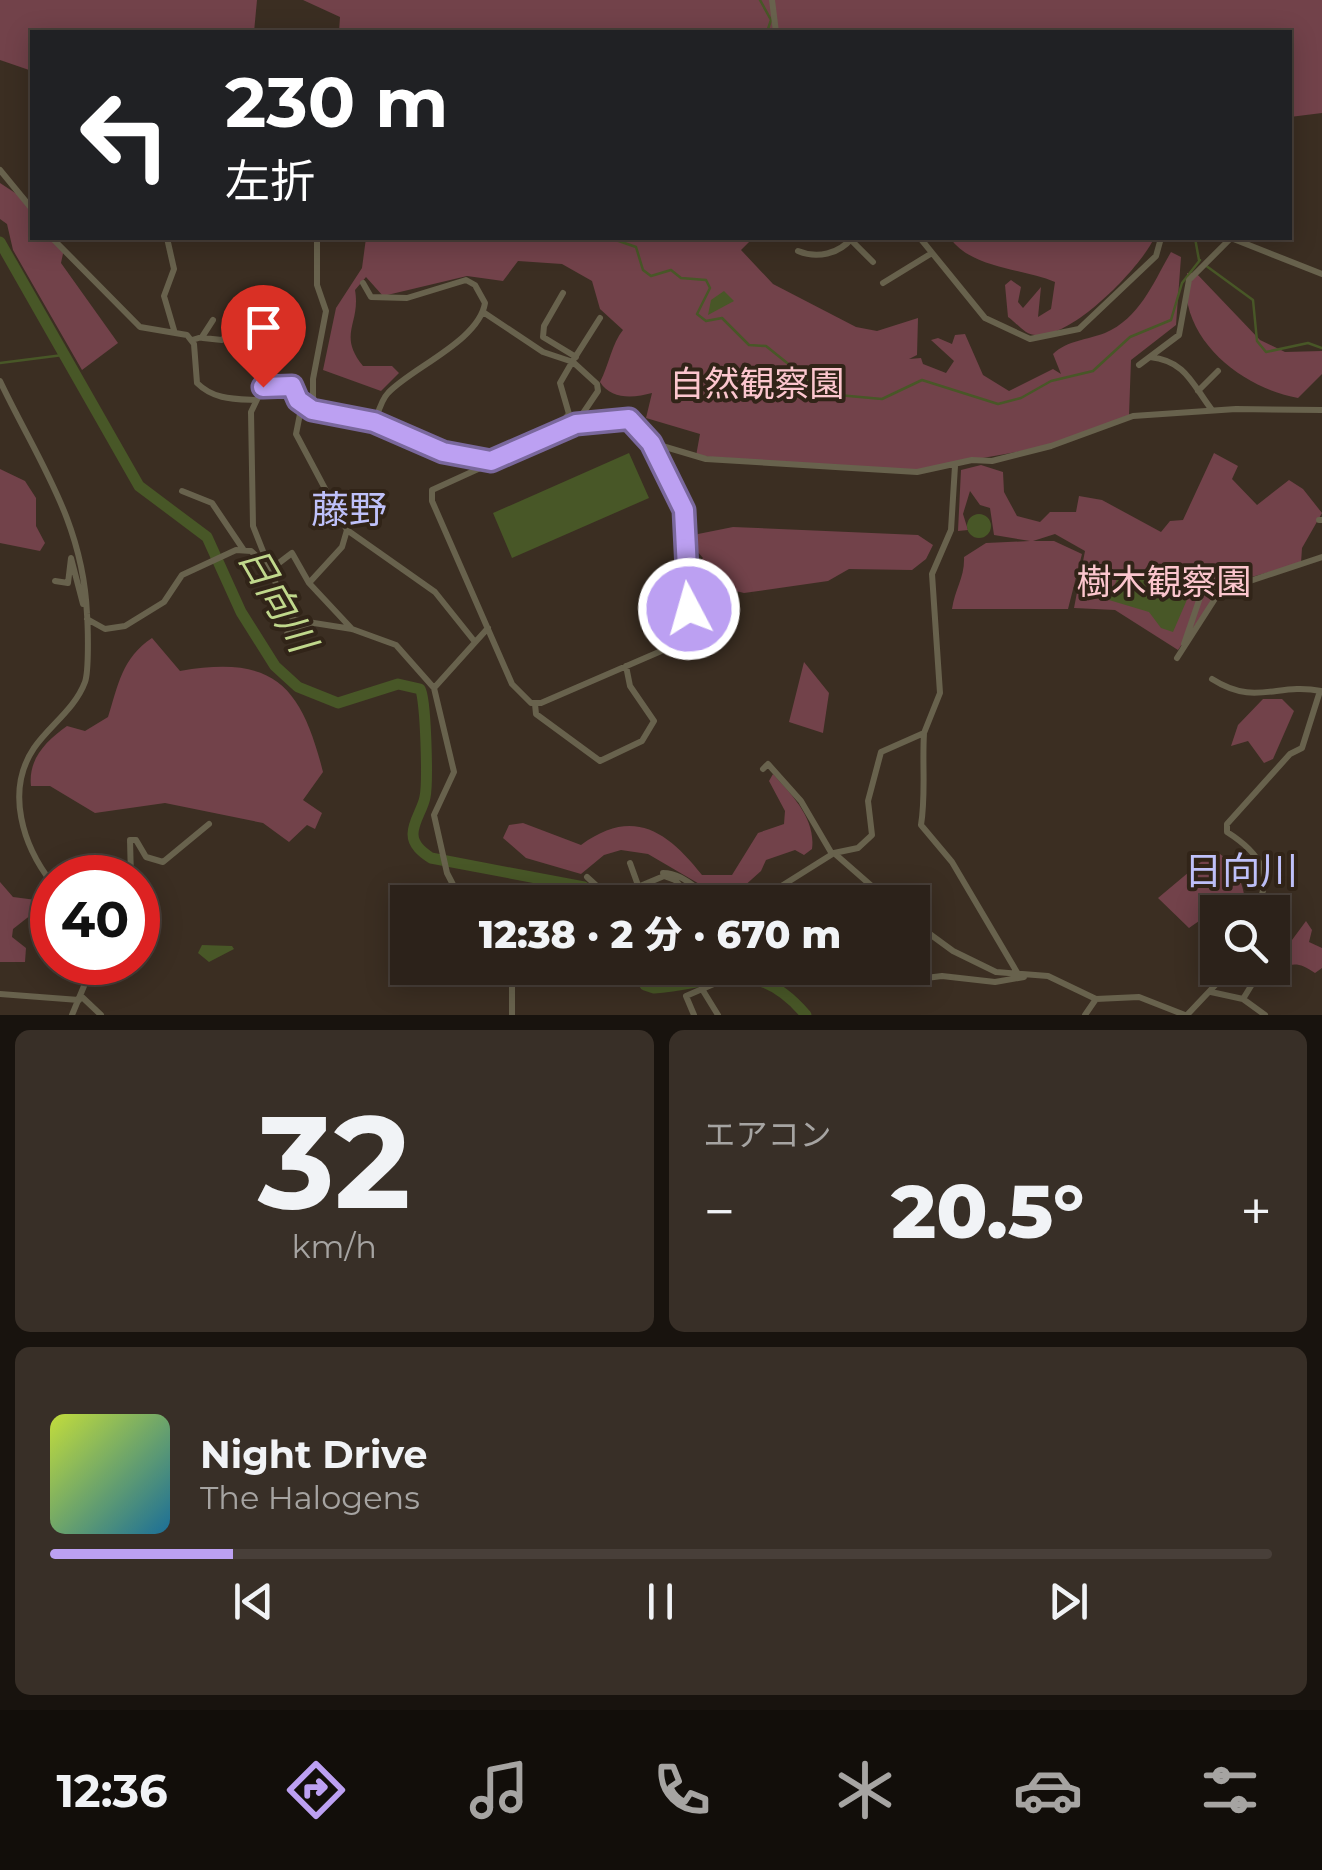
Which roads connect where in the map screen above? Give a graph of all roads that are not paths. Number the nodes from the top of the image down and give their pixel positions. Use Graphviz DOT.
graph roads {
  1 [pos="772,0"];
  2 [pos="776,30"];
  3 [pos="0,170"];
  4 [pos="30,204"];
  5 [pos="54,240"];
  6 [pos="167,240"];
  7 [pos="317,240"];
  8 [pos="849,240"];
  9 [pos="852,240"];
  10 [pos="922,240"];
  11 [pos="1160,240"];
  12 [pos="1229,240"];
  13 [pos="1236,240"];
  14 [pos="798,252"];
  15 [pos="932,253"];
  16 [pos="873,262"];
  17 [pos="1322,274"];
  18 [pos="363,282"];
  19 [pos="883,283"];
  20 [pos="563,293"];
  21 [pos="483,312"];
  22 [pos="600,318"];
  23 [pos="212,320"];
  24 [pos="174,330"];
  25 [pos="225,337"];
  26 [pos="202,338"];
  27 [pos="192,340"];
  28 [pos="1149,357"];
  29 [pos="574,360"];
  30 [pos="1139,364"];
  31 [pos="1218,371"];
  32 [pos="0,381"];
  33 [pos="1198,391"];
  34 [pos="254,400"];
  35 [pos="302,404"];
  36 [pos="312,410"];
  37 [pos="1212,410"];
  38 [pos="1322,410"];
  39 [pos="374,422"];
  40 [pos="576,424"];
  41 [pos="553,434"];
  42 [pos="651,443"];
  43 [pos="491,461"];
  44 [pos="954,466"];
  45 [pos="182,491"];
  46 [pos="347,530"];
  47 [pos="243,549"];
  48 [pos="1322,557"];
  49 [pos="271,568"];
  50 [pos="309,583"];
  51 [pos="1206,584"];
  52 [pos="48,589"];
  53 [pos="87,615"];
  54 [pos="312,625"];
  55 [pos="488,628"];
  56 [pos="352,629"];
  57 [pos="287,634"];
  58 [pos="475,642"];
  59 [pos="626,666"];
  60 [pos="1212,679"];
  61 [pos="434,688"];
  62 [pos="1321,691"];
  63 [pos="535,704"];
  64 [pos="924,733"];
  65 [pos="763,768"];
  66 [pos="210,824"];
  67 [pos="833,854"];
  68 [pos="38,855"];
  69 [pos="130,855"];
  70 [pos="145,855"];
  71 [pos="160,861"];
  72 [pos="630,864"];
  73 [pos="587,877"];
  74 [pos="658,878"];
  75 [pos="454,885"];
  76 [pos="593,885"];
  77 [pos="638,885"];
  78 [pos="645,885"];
  79 [pos="678,885"];
  80 [pos="691,885"];
  81 [pos="783,885"];
  82 [pos="870,885"];
  83 [pos="1263,895"];
  84 [pos="930,933"];
  85 [pos="1018,974"];
  86 [pos="1029,974"];
  87 [pos="930,978"];
  88 [pos="82,985"];
  89 [pos="512,985"];
  90 [pos="718,985"];
  91 [pos="1215,985"];
  92 [pos="1252,985"];
  93 [pos="702,989"];
  94 [pos="1210,992"];
  95 [pos="0,994"];
  96 [pos="80,998"];
  97 [pos="1096,999"];
  98 [pos="1243,999"];
  99 [pos="72,1015"];
  100 [pos="101,1015"];
  101 [pos="512,1015"];
  102 [pos="694,1015"];
  103 [pos="718,1015"];
  104 [pos="1086,1015"];
  105 [pos="1186,1015"];
  106 [pos="1265,1015"];
  1 -- 2 [label="street"];
  3 -- 4 [label="street"];
  5 -- 24 [label="street"];
  6 -- 24 [label="street"];
  7 -- 36 [label="street"];
  8 -- 14 [label="street"];
  9 -- 16 [label="street"];
  10 -- 15 [label="street"];
  11 -- 15 [label="street"];
  12 -- 28 [label="street"];
  13 -- 17 [label="street"];
  15 -- 19 [label="street"];
  18 -- 21 [label="street"];
  20 -- 29 [label="street"];
  21 -- 39 [label="street"];
  21 -- 40 [label="street"];
  22 -- 29 [label="street"];
  23 -- 26 [label="street"];
  24 -- 27 [label="street"];
  25 -- 26 [label="street"];
  26 -- 27 [label="street"];
  27 -- 34 [label="street"];
  28 -- 30 [label="street"];
  28 -- 33 [label="street"];
  29 -- 41 [label="street"];
  31 -- 33 [label="street"];
  32 -- 53 [label="street"];
  33 -- 37 [label="street"];
  34 -- 35 [label="street"];
  34 -- 49 [label="street"];
  35 -- 36 [label="street"];
  35 -- 46 [label="street"];
  36 -- 39 [label="street"];
  37 -- 38 [label="street"];
  37 -- 44 [label="street"];
  39 -- 43 [label="street"];
  40 -- 41 [label="street"];
  40 -- 42 [label="street"];
  41 -- 43 [label="street"];
  42 -- 44 [label="street"];
  42 -- 59 [label="street"];
  43 -- 55 [label="street"];
  44 -- 64 [label="street"];
  45 -- 47 [label="street"];
  46 -- 50 [label="street"];
  46 -- 58 [label="street"];
  47 -- 49 [label="street"];
  47 -- 53 [label="street"];
  48 -- 51 [label="street"];
  49 -- 50 [label="street"];
  49 -- 54 [label="street"];
  50 -- 56 [label="street"];
  52 -- 53 [label="street"];
  53 -- 68 [label="street"];
  54 -- 56 [label="street"];
  54 -- 57 [label="street"];
  55 -- 58 [label="street"];
  55 -- 63 [label="street"];
  56 -- 61 [label="street"];
  58 -- 61 [label="street"];
  59 -- 63 [label="street"];
  59 -- 63 [label="street"];
  60 -- 62 [label="street"];
  61 -- 75 [label="street"];
  62 -- 83 [label="street"];
  64 -- 67 [label="street"];
  64 -- 85 [label="street"];
  65 -- 67 [label="street"];
  66 -- 71 [label="street"];
  67 -- 81 [label="street"];
  67 -- 82 [label="street"];
  69 -- 70 [label="street"];
  72 -- 77 [label="street"];
  73 -- 76 [label="street"];
  74 -- 78 [label="street"];
  74 -- 79 [label="street"];
  74 -- 80 [label="street"];
  84 -- 85 [label="street"];
  85 -- 86 [label="street"];
  86 -- 87 [label="street"];
  86 -- 97 [label="street"];
  88 -- 96 [label="street"];
  89 -- 101 [label="street"];
  90 -- 93 [label="street"];
  91 -- 94 [label="street"];
  92 -- 98 [label="street"];
  93 -- 102 [label="street"];
  93 -- 103 [label="street"];
  94 -- 98 [label="street"];
  94 -- 105 [label="street"];
  95 -- 96 [label="street"];
  96 -- 99 [label="street"];
  96 -- 100 [label="street"];
  97 -- 104 [label="street"];
  97 -- 105 [label="street"];
  98 -- 106 [label="street"];
}
